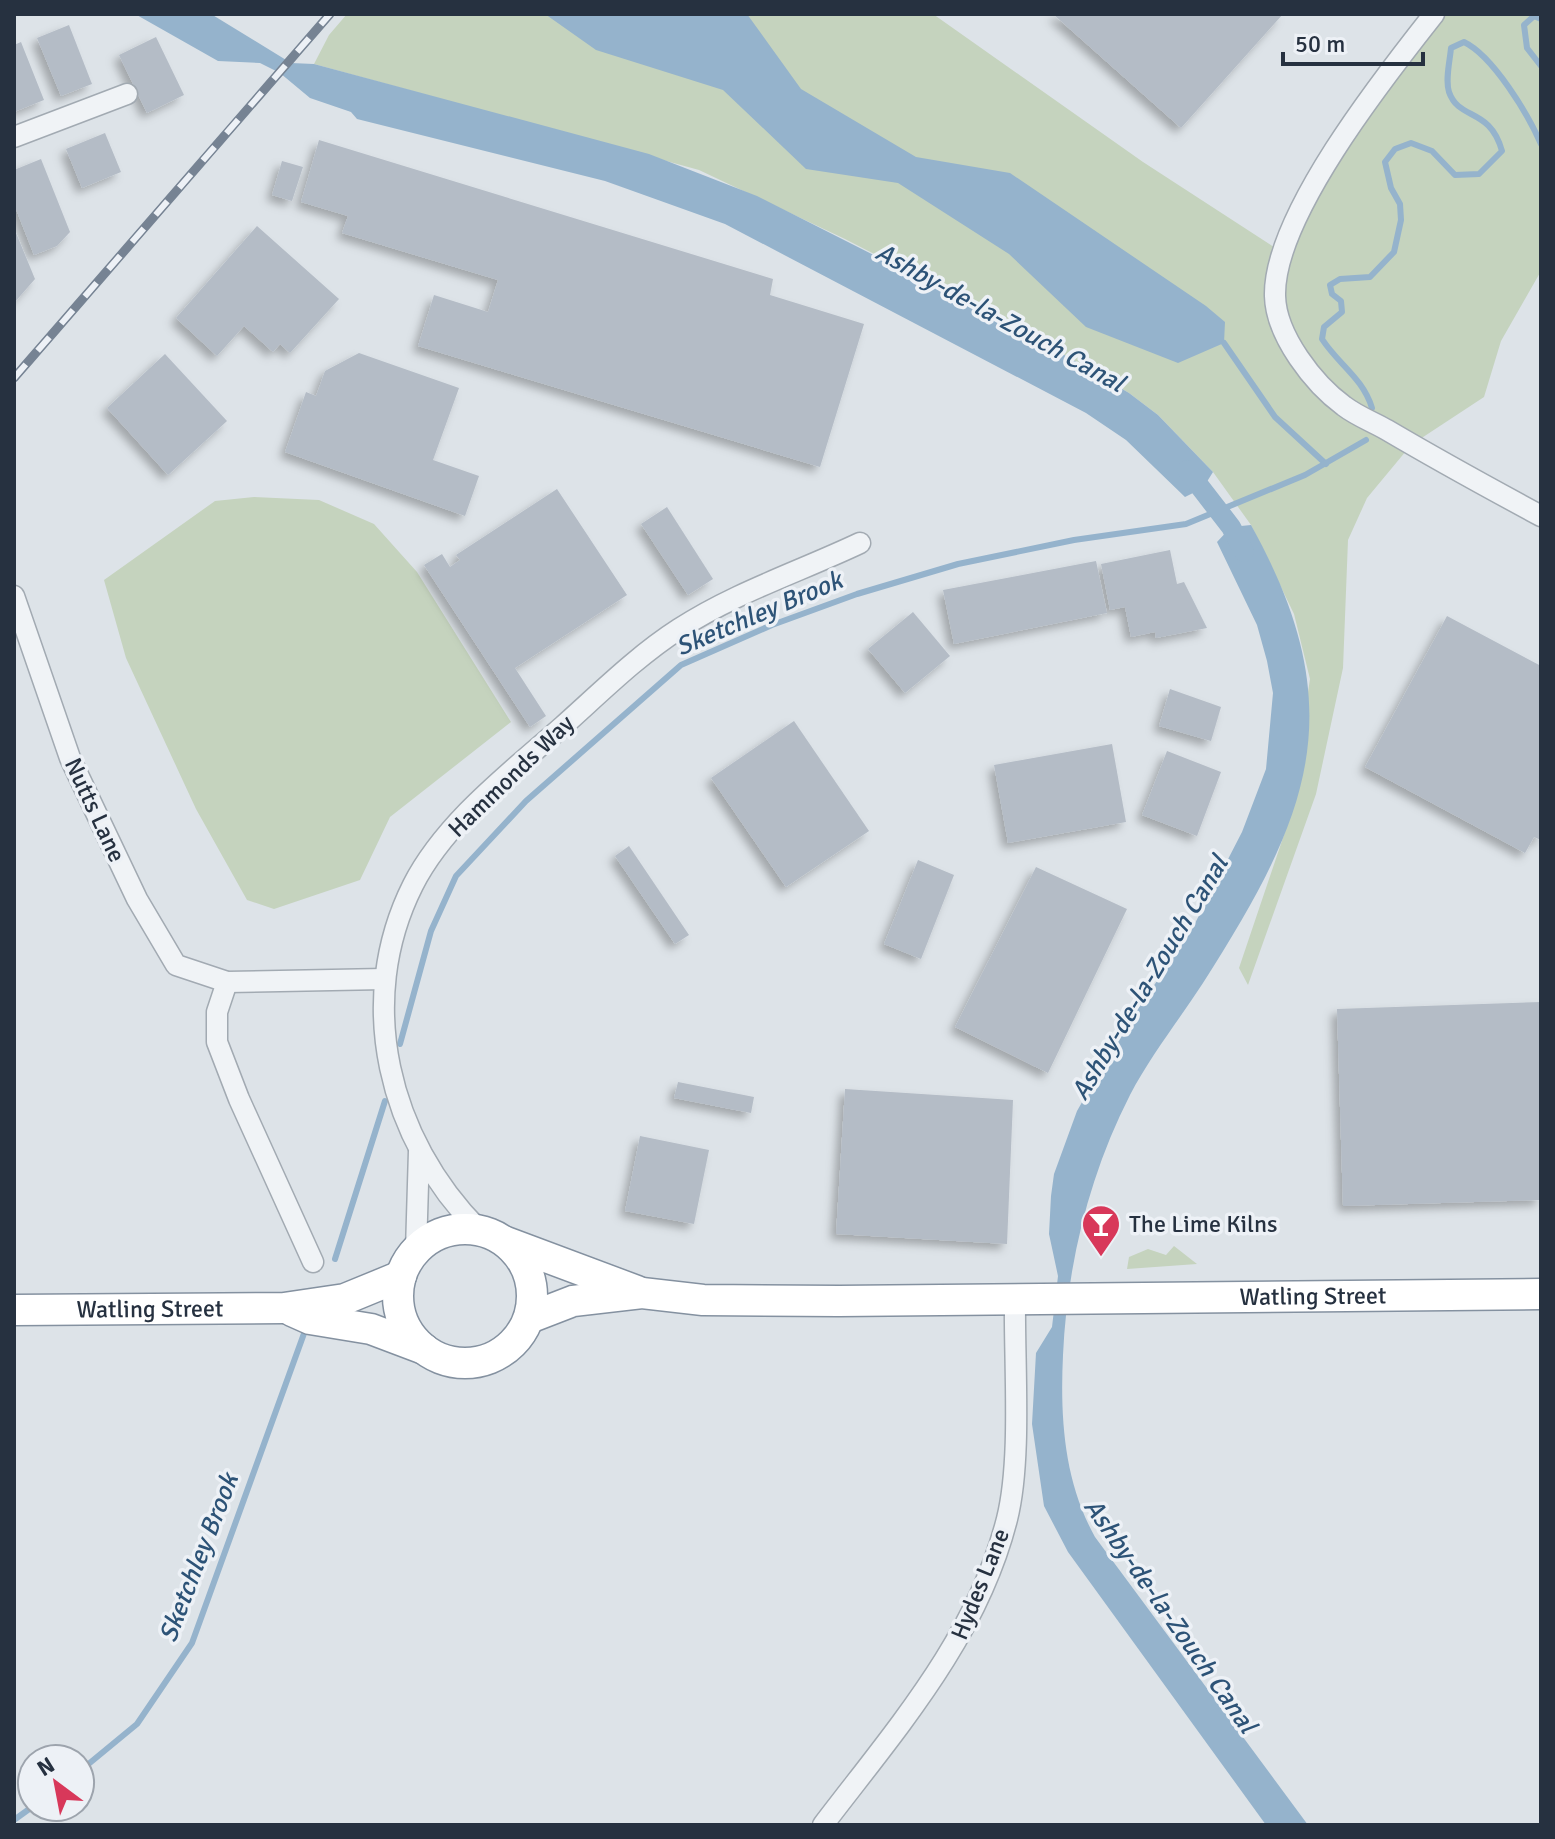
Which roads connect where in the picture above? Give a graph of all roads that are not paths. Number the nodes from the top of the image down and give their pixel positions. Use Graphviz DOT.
graph roads {
  1 [pos="1434,14"];
  2 [pos="127,94"];
  3 [pos="14,137"];
  4 [pos="1541,516"];
  5 [pos="860,543"];
  6 [pos="14,596"];
  7 [pos="384,979"];
  8 [pos="227,982"];
  9 [pos="419,1151"];
  10 [pos="492,1236"];
  11 [pos="313,1262"];
  12 [pos="409,1263"];
  13 [pos="642,1293"];
  14 [pos="1541,1294"];
  15 [pos="1026,1300"];
  16 [pos="284,1308"];
  17 [pos="14,1310"];
  18 [pos="529,1318"];
  19 [pos="424,1349"];
  20 [pos="823,1825"];
  1 -- 4 [label="street"];
  2 -- 3 [label="street"];
  5 -- 7 [label="street, Hammonds Way"];
  6 -- 8 [label="street, Nutts Lane"];
  7 -- 8 [label="street, Nutts Lane"];
  7 -- 9 [label="street, Hammonds Way"];
  8 -- 11 [label="street"];
  9 -- 10 [label="street, Hammonds Way"];
  9 -- 12 [label="street, Hammonds Way"];
  10 -- 12 [label="highway"];
  10 -- 13 [label="highway"];
  10 -- 18 [label="highway"];
  12 -- 16 [label="highway, Watling Street"];
  12 -- 19 [label="highway"];
  13 -- 15 [label="highway"];
  13 -- 18 [label="highway"];
  14 -- 15 [label="highway, Watling Street"];
  15 -- 20 [label="street, Hydes Lane"];
  16 -- 17 [label="highway, Watling Street"];
  16 -- 19 [label="highway, Watling Street"];
  18 -- 19 [label="highway"];
}
